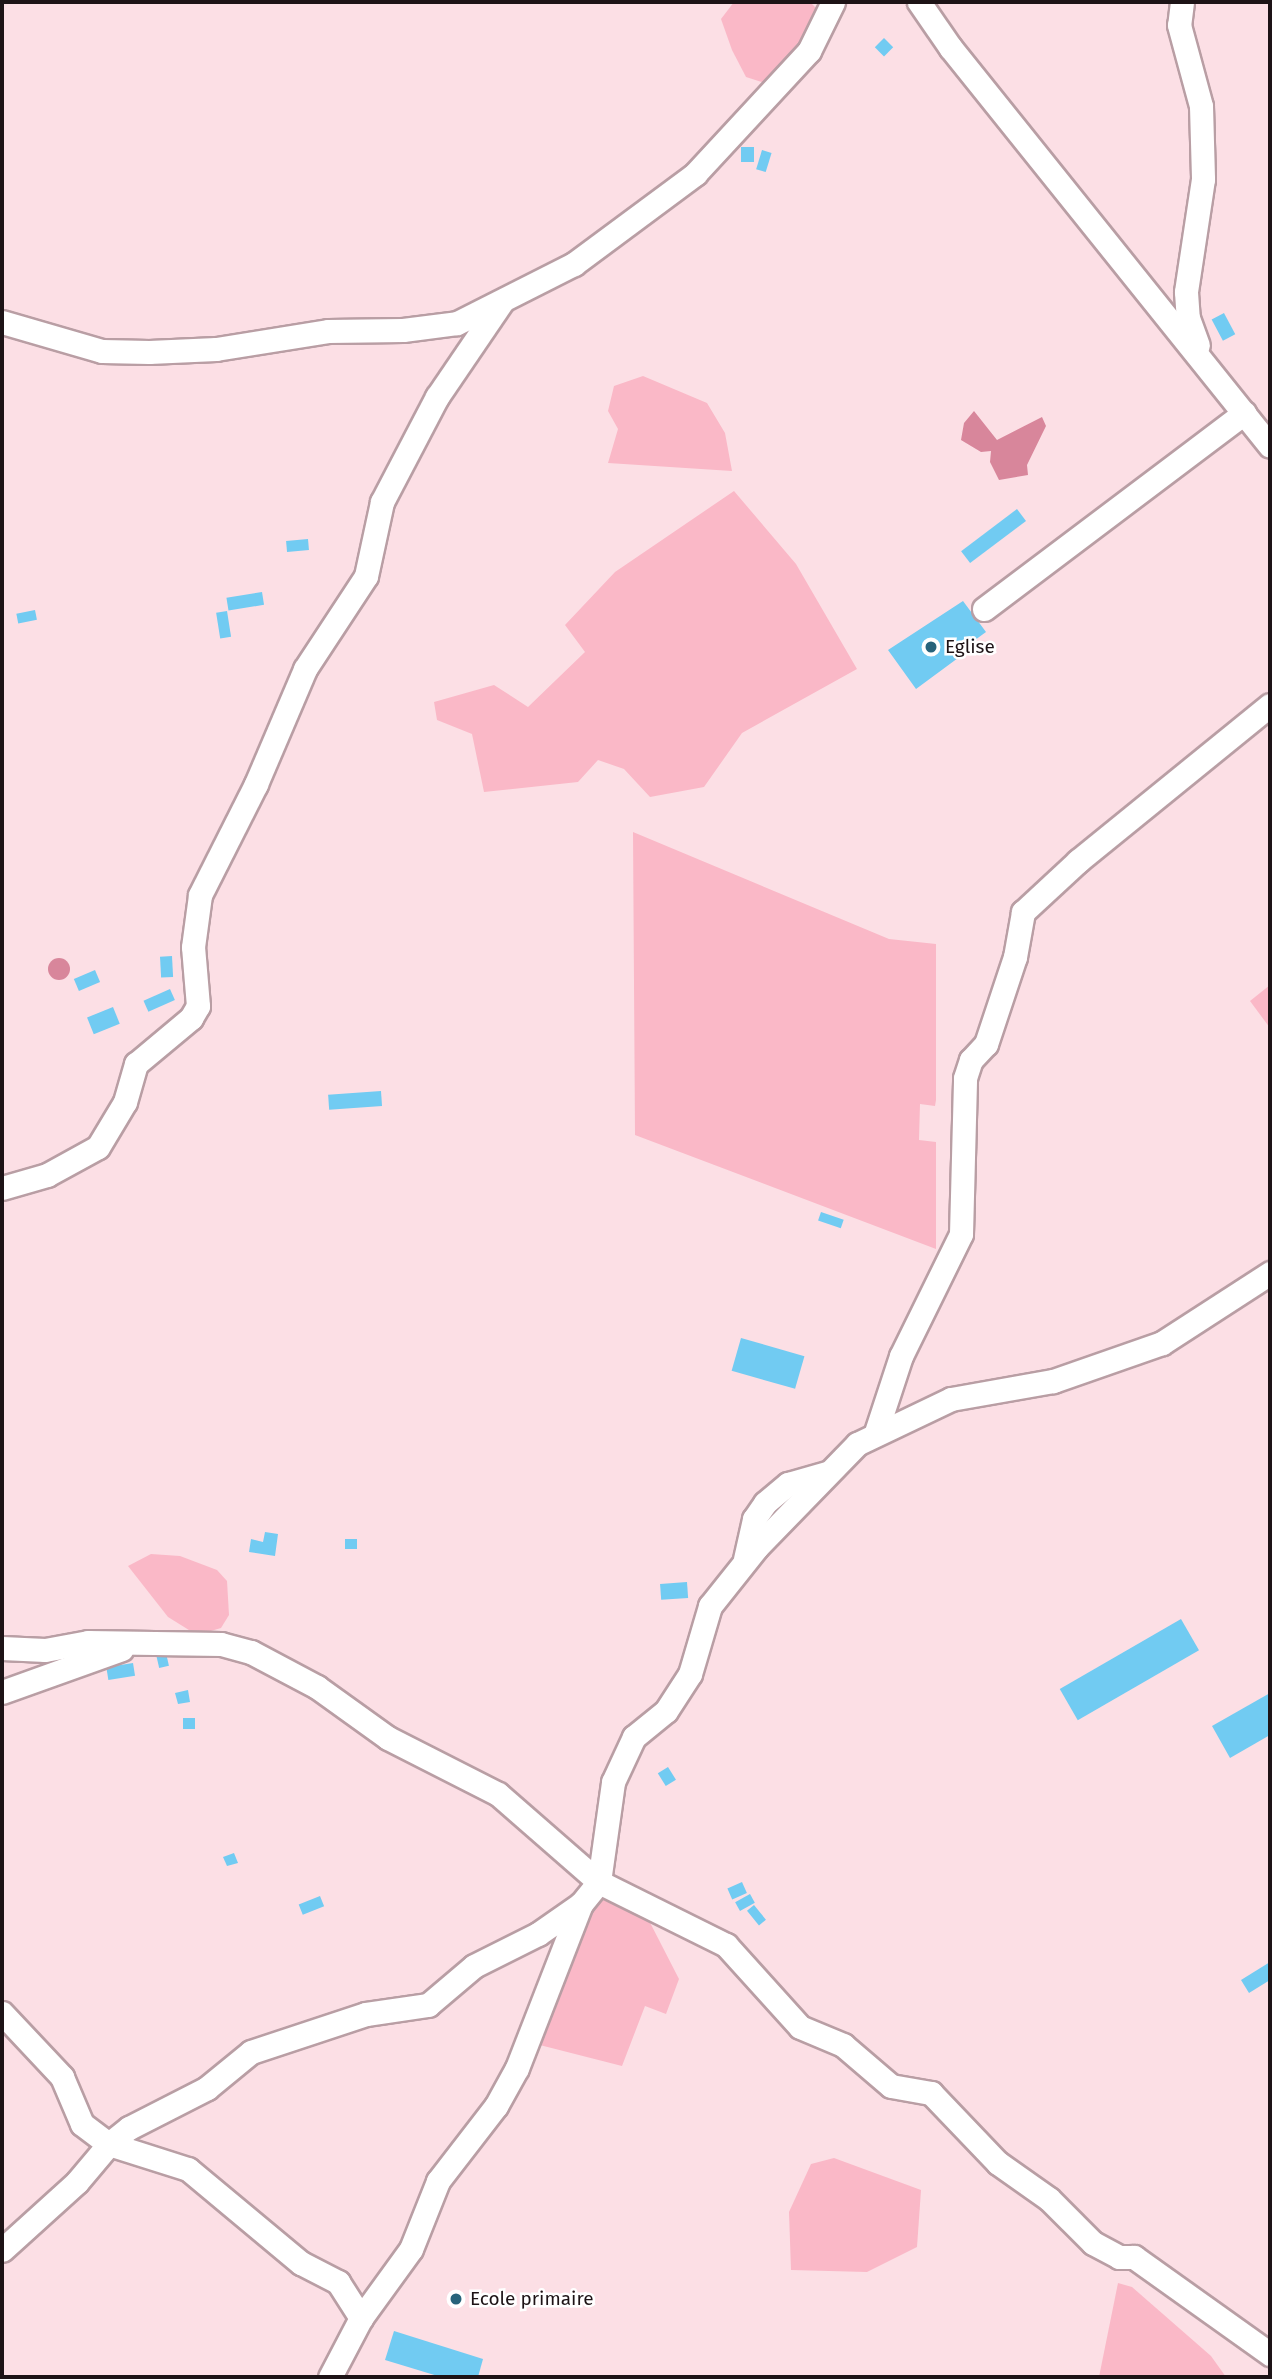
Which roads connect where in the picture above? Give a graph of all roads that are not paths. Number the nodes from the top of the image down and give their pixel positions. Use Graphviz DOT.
graph roads {
  1 [pos="833,2"];
  2 [pos="919,2"];
  3 [pos="1182,2"];
  4 [pos="501,303"];
  5 [pos="2,322"];
  6 [pos="1206,367"];
  7 [pos="1244,413"];
  8 [pos="1270,446"];
  9 [pos="984,609"];
  10 [pos="1270,705"];
  11 [pos="2,1188"];
  12 [pos="1270,1273"];
  13 [pos="876,1432"];
  14 [pos="139,1644"];
  15 [pos="2,1648"];
  16 [pos="2,1692"];
  17 [pos="599,1882"];
  18 [pos="581,1904"];
  19 [pos="2,2013"];
  20 [pos="109,2144"];
  21 [pos="2,2250"];
  22 [pos="360,2318"];
  23 [pos="1270,2354"];
  24 [pos="330,2377"];
  1 -- 4 [label="street"];
  2 -- 6 [label="street"];
  3 -- 6 [label="street"];
  4 -- 5 [label="street"];
  4 -- 11 [label="street"];
  6 -- 7 [label="street"];
  7 -- 8 [label="street"];
  7 -- 9 [label="street"];
  10 -- 13 [label="street"];
  12 -- 13 [label="street"];
  13 -- 17 [label="street"];
  14 -- 15 [label="street"];
  14 -- 16 [label="street"];
  14 -- 17 [label="street"];
  17 -- 18 [label="street"];
  17 -- 23 [label="street"];
  18 -- 20 [label="street"];
  18 -- 22 [label="street"];
  19 -- 20 [label="street"];
  20 -- 21 [label="street"];
  20 -- 22 [label="street"];
  22 -- 24 [label="street"];
}
